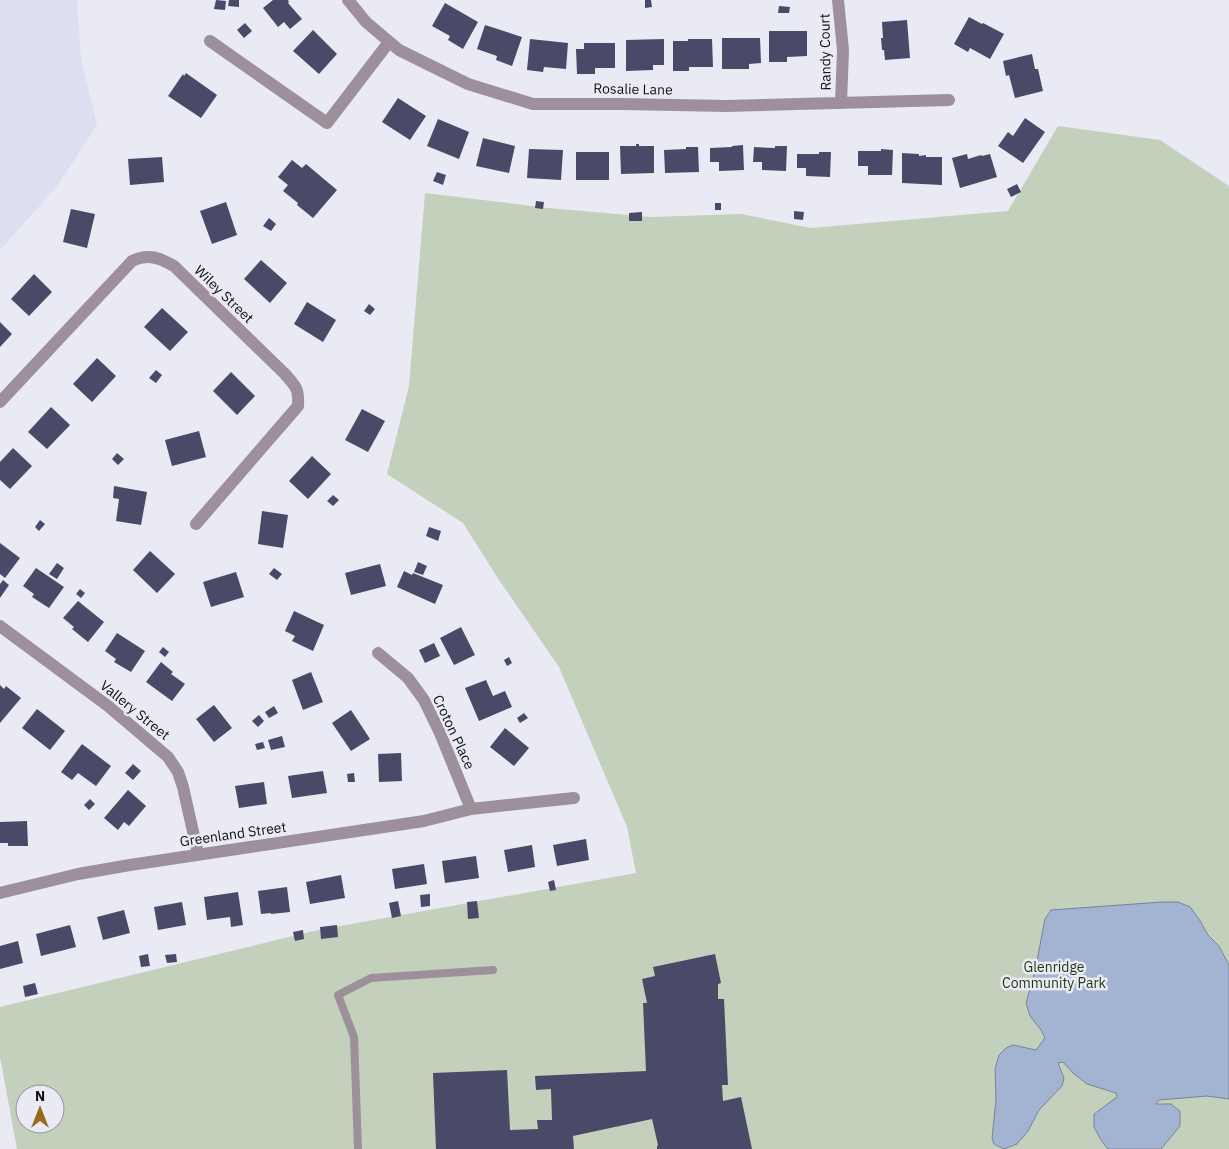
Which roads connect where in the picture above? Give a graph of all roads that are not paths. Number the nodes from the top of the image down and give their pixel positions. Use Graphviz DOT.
graph roads {
  1 [pos="348,0"];
  2 [pos="838,0"];
  3 [pos="210,41"];
  4 [pos="390,42"];
  5 [pos="949,100"];
  6 [pos="841,103"];
  7 [pos="0,402"];
  8 [pos="196,524"];
  9 [pos="0,626"];
  10 [pos="378,653"];
  11 [pos="574,798"];
  12 [pos="471,810"];
  13 [pos="198,854"];
  14 [pos="0,893"];
  15 [pos="493,970"];
  16 [pos="358,1149"];
  1 -- 4 [label="street, Rosalie Lane"];
  2 -- 6 [label="street, Randy Court"];
  3 -- 4 [label="street"];
  4 -- 6 [label="street, Rosalie Lane"];
  5 -- 6 [label="street, Rosalie Lane"];
  7 -- 8 [label="street, Wiley Street"];
  9 -- 13 [label="street, Vallery Street"];
  10 -- 12 [label="street, Croton Place"];
  11 -- 12 [label="street, Greenland Street"];
  12 -- 13 [label="street, Greenland Street"];
  13 -- 14 [label="street, Greenland Street"];
  15 -- 16 [label="lane"];
}
